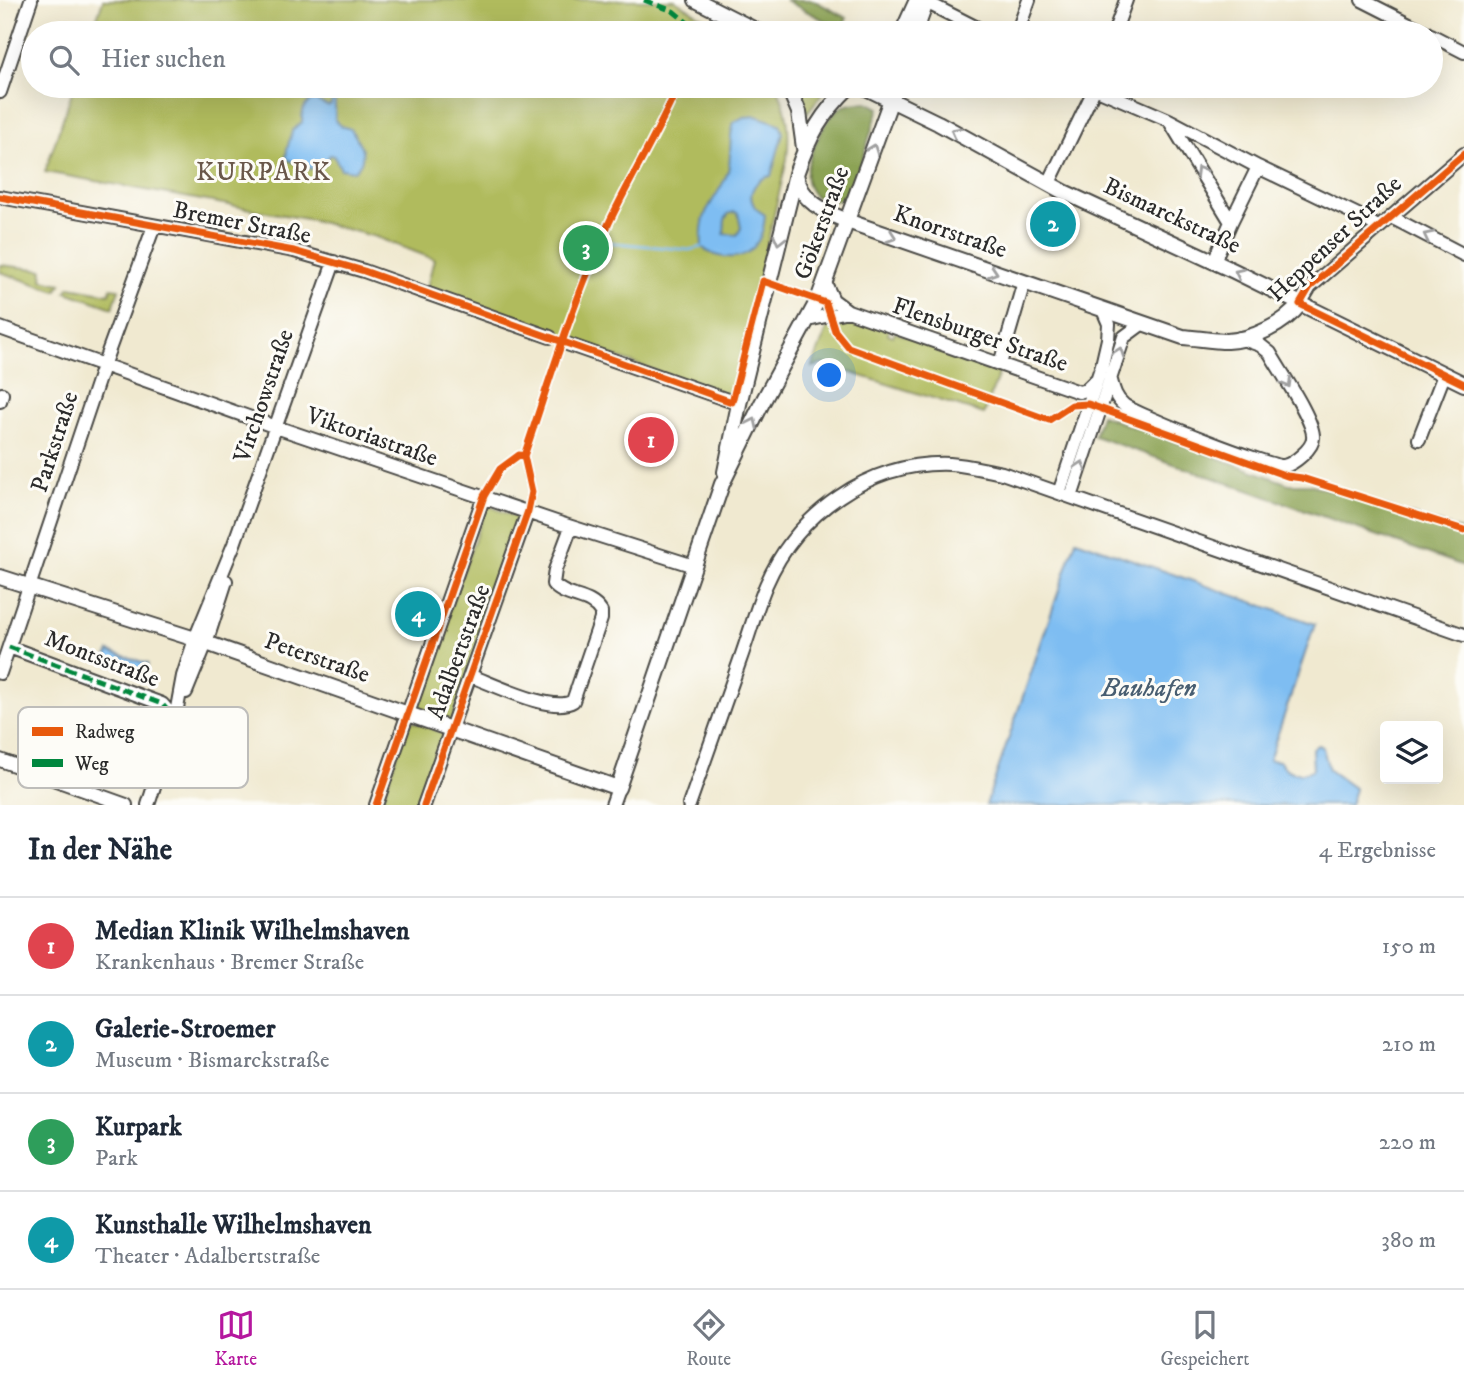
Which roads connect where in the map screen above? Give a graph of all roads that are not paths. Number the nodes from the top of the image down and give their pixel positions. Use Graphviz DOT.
graph roads {
  1 [pos="32,0"];
  2 [pos="696,0"];
  3 [pos="1029,0"];
  4 [pos="1126,0"];
  5 [pos="1362,0"];
  6 [pos="923,1"];
  7 [pos="718,5"];
  8 [pos="25,21"];
  9 [pos="731,21"];
  10 [pos="743,21"];
  11 [pos="910,21"];
  12 [pos="918,21"];
  13 [pos="963,21"];
  14 [pos="1021,21"];
  15 [pos="1118,21"];
  16 [pos="1403,21"];
  17 [pos="21,32"];
  18 [pos="1443,41"];
  19 [pos="1464,52"];
  20 [pos="0,92"];
  21 [pos="793,98"];
  22 [pos="839,98"];
  23 [pos="887,98"];
  24 [pos="908,98"];
  25 [pos="1089,98"];
  26 [pos="1119,98"];
  27 [pos="891,100"];
  28 [pos="921,114"];
  29 [pos="1168,120"];
  30 [pos="804,150"];
  31 [pos="1464,154"];
  32 [pos="1258,167"];
  33 [pos="796,174"];
  34 [pos="1049,183"];
  35 [pos="0,197"];
  36 [pos="856,198"];
  37 [pos="815,205"];
  38 [pos="1391,217"];
  39 [pos="848,221"];
  40 [pos="1231,222"];
  41 [pos="154,226"];
  42 [pos="1378,228"];
  43 [pos="1464,255"];
  44 [pos="1214,261"];
  45 [pos="334,262"];
  46 [pos="1024,282"];
  47 [pos="825,283"];
  48 [pos="1300,304"];
  49 [pos="1103,310"];
  50 [pos="848,311"];
  51 [pos="808,320"];
  52 [pos="1143,323"];
  53 [pos="0,328"];
  54 [pos="550,337"];
  55 [pos="1234,339"];
  56 [pos="567,344"];
  57 [pos="1000,364"];
  58 [pos="103,366"];
  59 [pos="1444,375"];
  60 [pos="1110,377"];
  61 [pos="1096,380"];
  62 [pos="1464,384"];
  63 [pos="739,404"];
  64 [pos="276,427"];
  65 [pos="1085,430"];
  66 [pos="1419,439"];
  67 [pos="722,484"];
  68 [pos="1065,495"];
  69 [pos="484,496"];
  70 [pos="527,511"];
  71 [pos="565,525"];
  72 [pos="694,566"];
  73 [pos="0,577"];
  74 [pos="29,587"];
  75 [pos="1464,635"];
  76 [pos="201,641"];
  77 [pos="9,647"];
  78 [pos="0,673"];
  79 [pos="471,676"];
  80 [pos="165,707"];
  81 [pos="177,707"];
  82 [pos="408,714"];
  83 [pos="451,730"];
  84 [pos="0,760"];
  85 [pos="18,766"];
  86 [pos="78,788"];
  87 [pos="153,788"];
  88 [pos="618,788"];
  89 [pos="126,805"];
  90 [pos="148,805"];
  91 [pos="376,805"];
  92 [pos="424,805"];
  93 [pos="612,805"];
  94 [pos="688,805"];
  1 -- 8 [label="street"];
  2 -- 7 [label="main road"];
  3 -- 14 [label="street"];
  4 -- 15 [label="street"];
  5 -- 16 [label="street"];
  6 -- 11 [label="main road"];
  6 -- 12 [label="main road"];
  6 -- 13 [label="street"];
  7 -- 9 [label="main road"];
  7 -- 10 [label="main road"];
  17 -- 20 [label="street"];
  18 -- 19 [label="street"];
  21 -- 30 [label="main road"];
  22 -- 30 [label="main road, Gökerstraße"];
  23 -- 27 [label="main road, Bismarckstraße"];
  24 -- 28 [label="main road"];
  25 -- 34 [label="street"];
  26 -- 29 [label="street"];
  27 -- 28 [label="main road, Bismarckstraße"];
  36 -- 27 [label="main road, Gökerstraße, one-way"];
  34 -- 28 [label="main road, Bismarckstraße, one-way"];
  29 -- 32 [label="street"];
  40 -- 29 [label="street, one-way"];
  30 -- 33 [label="main road, Gökerstraße"];
  31 -- 38 [label="street, Heppenser Straße"];
  32 -- 40 [label="street"];
  32 -- 42 [label="street"];
  33 -- 37 [label="main road"];
  33 -- 63 [label="main road, Gökerstraße, one-way"];
  34 -- 44 [label="main road, Bismarckstraße"];
  35 -- 41 [label="street, Bremer Straße"];
  36 -- 37 [label="main road"];
  36 -- 39 [label="main road, Gökerstraße"];
  37 -- 39 [label="main road, Knorrstraße"];
  38 -- 42 [label="street, Heppenser Straße"];
  43 -- 38 [label="street, one-way"];
  39 -- 46 [label="main road, Knorrstraße, one-way"];
  39 -- 47 [label="main road, Gökerstraße"];
  40 -- 44 [label="street"];
  41 -- 45 [label="street, Bremer Straße"];
  41 -- 58 [label="street, Parkstraße"];
  42 -- 48 [label="street, Heppenser Straße"];
  48 -- 44 [label="main road, Bismarckstraße, one-way"];
  45 -- 54 [label="street, Bremer Straße"];
  45 -- 64 [label="street, Virchowstraße"];
  46 -- 49 [label="main road, Knorrstraße"];
  46 -- 57 [label="street"];
  47 -- 50 [label="street"];
  47 -- 51 [label="main road, Gökerstraße"];
  48 -- 55 [label="main road, Heppenser Straße"];
  48 -- 59 [label="main road, Bismarckstraße"];
  49 -- 52 [label="main road, Knorrstraße"];
  49 -- 61 [label="street"];
  50 -- 51 [label="street"];
  50 -- 57 [label="street, Flensburger Straße"];
  67 -- 51 [label="main road, Gökerstraße, one-way"];
  52 -- 55 [label="main road, Knorrstraße"];
  60 -- 52 [label="street, one-way"];
  53 -- 58 [label="street, Viktoriastraße"];
  55 -- 60 [label="street, one-way"];
  56 -- 63 [label="street"];
  57 -- 61 [label="street, Flensburger Straße"];
  58 -- 64 [label="street, Viktoriastraße"];
  58 -- 74 [label="street, Parkstraße"];
  59 -- 62 [label="main road, Bismarckstraße"];
  59 -- 66 [label="street"];
  60 -- 65 [label="street"];
  61 -- 65 [label="street"];
  63 -- 67 [label="main road, Gökerstraße"];
  64 -- 69 [label="street, Viktoriastraße"];
  64 -- 76 [label="street, Virchowstraße"];
  65 -- 68 [label="street"];
  67 -- 72 [label="main road, Gökerstraße"];
  68 -- 75 [label="street"];
  68 -- 94 [label="street"];
  69 -- 70 [label="street, Viktoriastraße"];
  69 -- 82 [label="street, Adalbertstraße"];
  70 -- 71 [label="street, Viktoriastraße"];
  70 -- 79 [label="street, Adalbertstraße"];
  71 -- 72 [label="street, Viktoriastraße"];
  71 -- 79 [label="street"];
  72 -- 88 [label="main road, Gökerstraße"];
  73 -- 74 [label="main road, Peterstraße"];
  74 -- 76 [label="main road, Peterstraße"];
  74 -- 77 [label="street, Parkstraße"];
  76 -- 81 [label="street, Virchowstraße"];
  76 -- 82 [label="main road, Peterstraße"];
  77 -- 78 [label="street, Parkstraße"];
  77 -- 80 [label="street, Montsstraße"];
  79 -- 83 [label="street, Adalbertstraße"];
  82 -- 83 [label="main road, Peterstraße"];
  82 -- 91 [label="street, Adalbertstraße"];
  83 -- 88 [label="main road, Peterstraße"];
  83 -- 92 [label="street, Adalbertstraße"];
  84 -- 85 [label="street"];
  86 -- 89 [label="street"];
  87 -- 90 [label="street, Virchowstraße"];
  88 -- 93 [label="street, Gökerstraße"];
}
